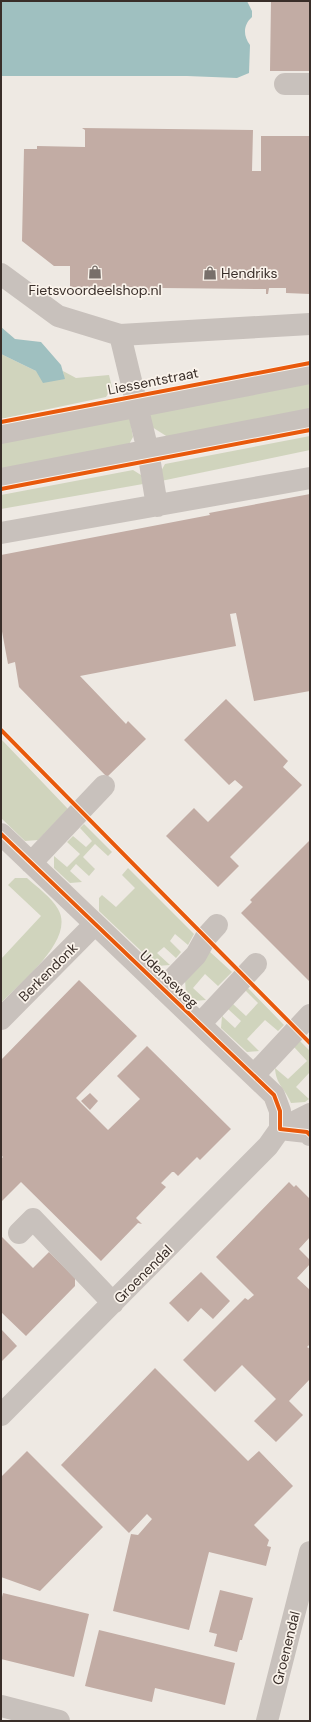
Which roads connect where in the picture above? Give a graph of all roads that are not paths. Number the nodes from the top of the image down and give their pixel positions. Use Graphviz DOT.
graph roads {
  1 [pos="285,84"];
  2 [pos="310,84"];
  3 [pos="1,274"];
  4 [pos="310,324"];
  5 [pos="120,335"];
  6 [pos="310,373"];
  7 [pos="137,406"];
  8 [pos="310,420"];
  9 [pos="1,434"];
  10 [pos="148,451"];
  11 [pos="310,478"];
  12 [pos="1,479"];
  13 [pos="157,506"];
  14 [pos="1,533"];
  15 [pos="104,786"];
  16 [pos="1,834"];
  17 [pos="31,863"];
  18 [pos="95,924"];
  19 [pos="217,925"];
  20 [pos="256,964"];
  21 [pos="163,988"];
  22 [pos="310,1015"];
  23 [pos="1,1019"];
  24 [pos="200,1024"];
  25 [pos="254,1075"];
  26 [pos="310,1114"];
  27 [pos="280,1128"];
  28 [pos="310,1135"];
  29 [pos="19,1233"];
  30 [pos="113,1303"];
  31 [pos="1,1415"];
  32 [pos="310,1554"];
  33 [pos="1,1706"];
  34 [pos="21,1716"];
  35 [pos="60,1721"];
  36 [pos="268,1721"];
  1 -- 2 [label="street"];
  3 -- 5 [label="street"];
  4 -- 5 [label="street"];
  5 -- 7 [label="street"];
  6 -- 7 [label="street, Liessentstraat"];
  7 -- 9 [label="street, Liessentstraat"];
  7 -- 10 [label="street"];
  8 -- 10 [label="street"];
  10 -- 12 [label="street"];
  10 -- 13 [label="street"];
  11 -- 13 [label="street"];
  13 -- 14 [label="street"];
  15 -- 17 [label="street"];
  16 -- 17 [label="street, Udenseweg"];
  17 -- 18 [label="street, Udenseweg"];
  18 -- 21 [label="street, Udenseweg"];
  18 -- 23 [label="street, Berkendonk"];
  19 -- 21 [label="street"];
  20 -- 24 [label="street"];
  21 -- 24 [label="street, Udenseweg"];
  22 -- 25 [label="street"];
  24 -- 25 [label="street, Udenseweg"];
  25 -- 27 [label="street, Udenseweg"];
  26 -- 27 [label="street"];
  27 -- 28 [label="street"];
  27 -- 30 [label="street, Groenendal"];
  29 -- 30 [label="street"];
  30 -- 31 [label="street, Groenendal"];
  32 -- 36 [label="street, Groenendal"];
  33 -- 34 [label="street"];
  34 -- 35 [label="street"];
}
